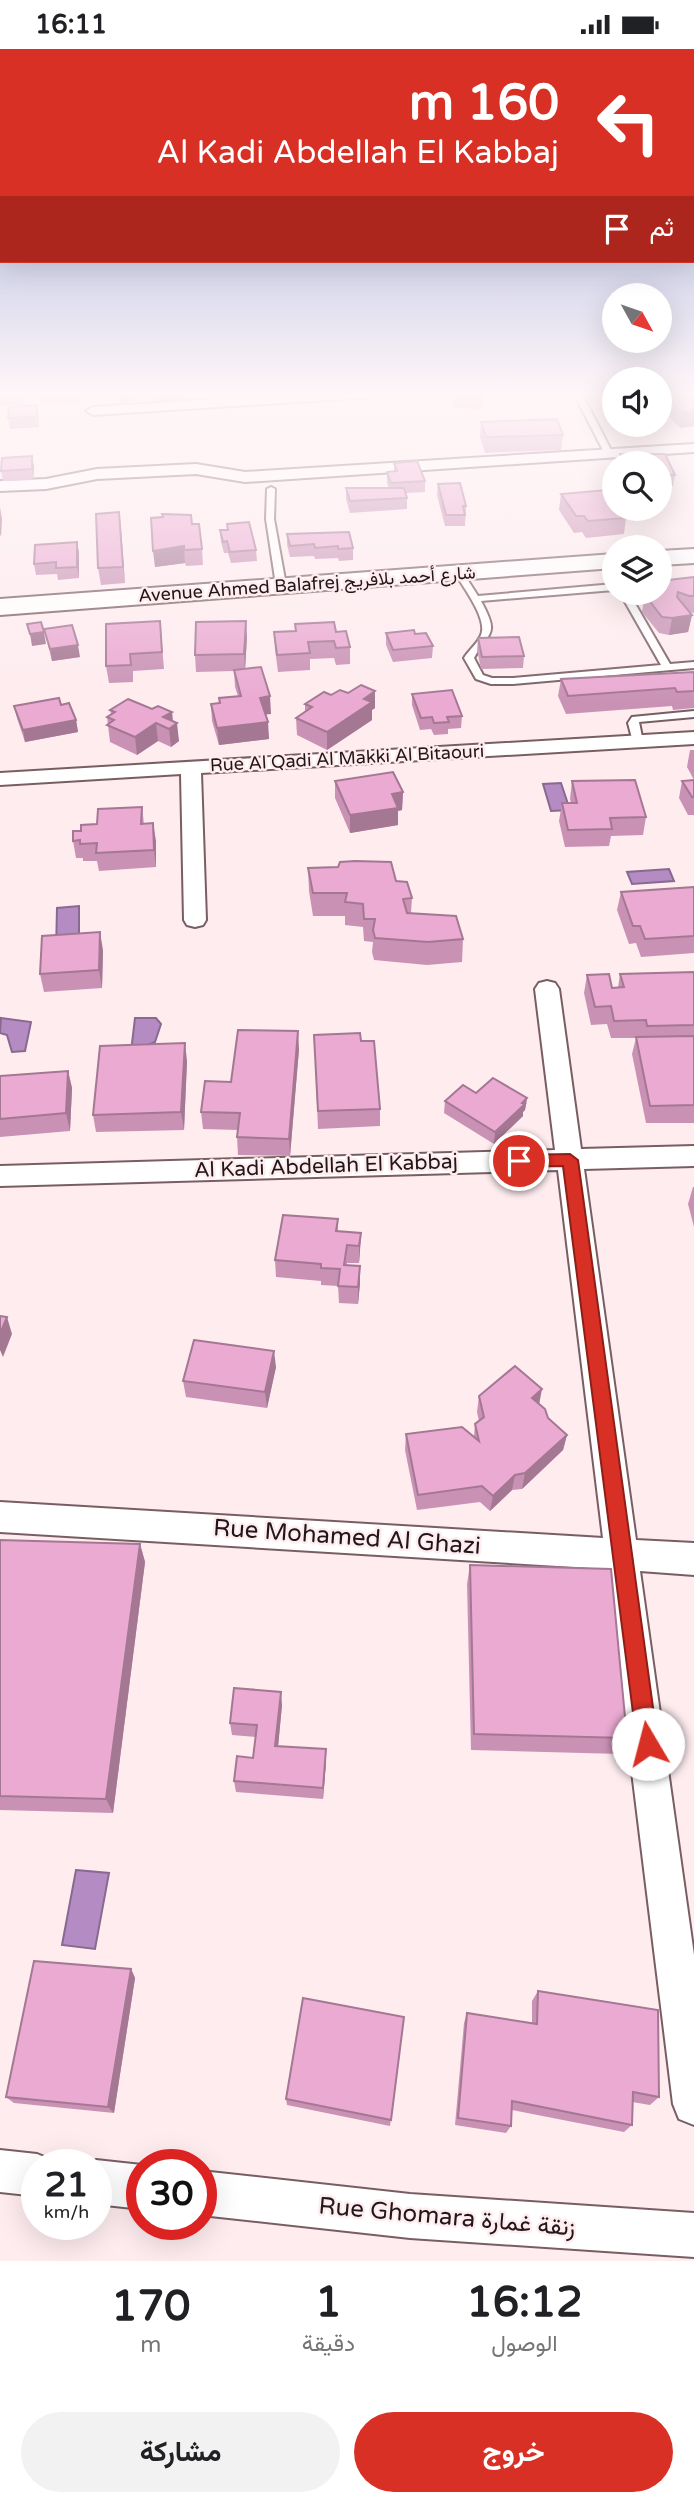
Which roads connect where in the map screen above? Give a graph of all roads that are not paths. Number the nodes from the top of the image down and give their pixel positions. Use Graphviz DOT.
graph roads {
  1 [pos="271,495"];
  2 [pos="694,556"];
  3 [pos="672,557"];
  4 [pos="602,566"];
  5 [pos="459,573"];
  6 [pos="281,585"];
  7 [pos="602,588"];
  8 [pos="477,599"];
  9 [pos="631,605"];
  10 [pos="0,607"];
  11 [pos="694,665"];
  12 [pos="667,667"];
  13 [pos="694,714"];
  14 [pos="694,739"];
  15 [pos="638,742"];
  16 [pos="191,767"];
  17 [pos="0,779"];
  18 [pos="195,920"];
  19 [pos="547,989"];
  20 [pos="694,1156"];
  21 [pos="570,1160"];
  22 [pos="0,1176"];
  23 [pos="0,1517"];
  24 [pos="621,1554"];
  25 [pos="694,1559"];
  26 [pos="694,2104"];
  27 [pos="0,2171"];
  28 [pos="21,2173"];
  29 [pos="217,2195"];
  30 [pos="694,2235"];
  1 -- 6 [label="lane"];
  2 -- 3 [label="main road"];
  4 -- 5 [label="main road, Avenue Ahmed Balafrej شارع أحمد بلافريج"];
  5 -- 6 [label="main road, Avenue Ahmed Balafrej شارع أحمد بلافريج"];
  5 -- 8 [label="lane"];
  6 -- 10 [label="main road, Avenue Ahmed Balafrej شارع أحمد بلافريج"];
  7 -- 8 [label="lane"];
  8 -- 12 [label="lane"];
  9 -- 12 [label="lane"];
  11 -- 12 [label="lane"];
  13 -- 15 [label="lane"];
  14 -- 15 [label="street, Rue Al Qadi Al Makki Al Bitaouri"];
  15 -- 16 [label="street, Rue Al Qadi Al Makki Al Bitaouri"];
  16 -- 17 [label="street, Rue Al Qadi Al Makki Al Bitaouri"];
  16 -- 18 [label="street"];
  19 -- 21 [label="street"];
  20 -- 21 [label="street, Al Kadi Abdellah El Kabbaj"];
  21 -- 22 [label="street, Al Kadi Abdellah El Kabbaj"];
  21 -- 24 [label="street"];
  23 -- 24 [label="street, Rue Mohamed Al Ghazi"];
  24 -- 25 [label="street, Rue Mohamed Al Ghazi"];
  24 -- 26 [label="street"];
  27 -- 28 [label="street"];
  29 -- 30 [label="street, Rue Ghomara زنقة غمارة"];
}
